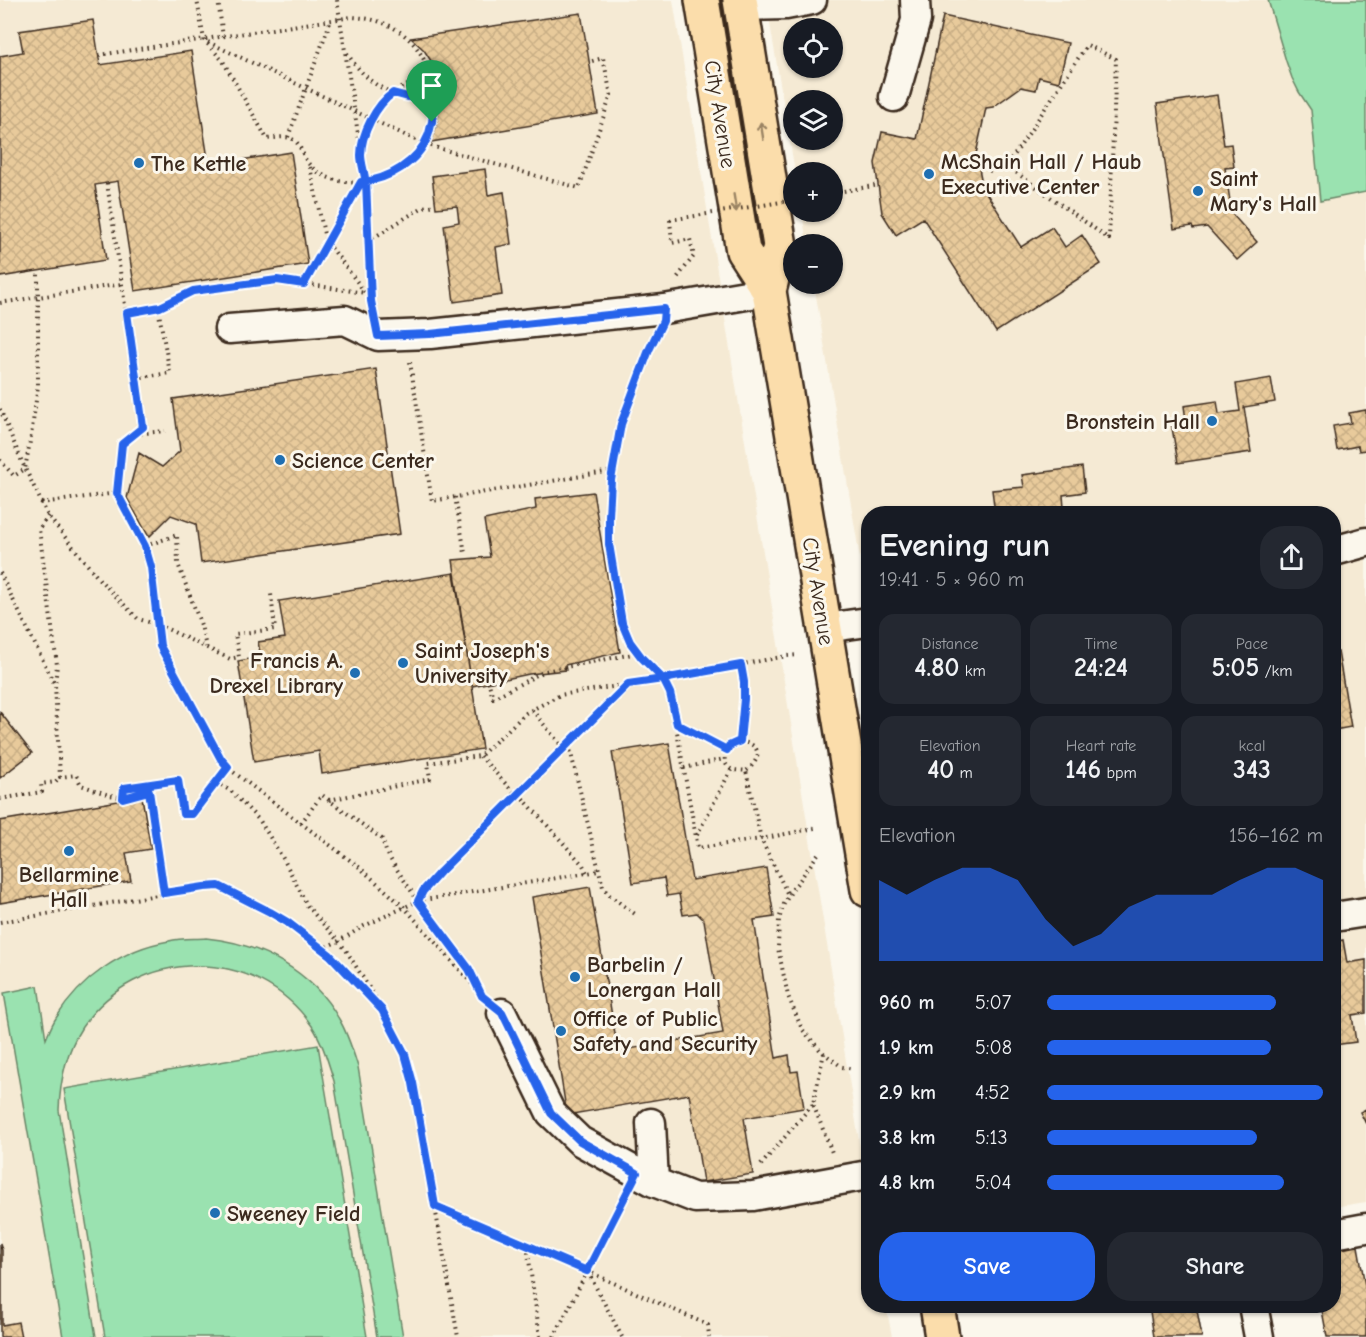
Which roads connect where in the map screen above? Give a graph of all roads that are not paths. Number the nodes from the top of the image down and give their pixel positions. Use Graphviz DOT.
graph roads {
  1 [pos="702,0"];
  2 [pos="812,0"];
  3 [pos="915,0"];
  4 [pos="740,3"];
  5 [pos="894,97"];
  6 [pos="770,291"];
  7 [pos="229,329"];
  8 [pos="1366,542"];
  9 [pos="1341,549"];
  10 [pos="861,625"];
  11 [pos="827,641"];
  12 [pos="861,847"];
  13 [pos="1366,912"];
  14 [pos="1341,916"];
  15 [pos="492,1004"];
  16 [pos="651,1123"];
  17 [pos="861,1176"];
  18 [pos="645,1177"];
  19 [pos="1366,1228"];
  20 [pos="1341,1233"];
  21 [pos="938,1313"];
  22 [pos="1255,1313"];
  23 [pos="942,1337"];
  24 [pos="1259,1337"];
  1 -- 6 [label="highway, City Avenue, one-way"];
  2 -- 4 [label="street"];
  3 -- 5 [label="street"];
  6 -- 4 [label="highway, City Avenue, one-way"];
  6 -- 7 [label="street"];
  6 -- 11 [label="highway, City Avenue"];
  8 -- 9 [label="street"];
  10 -- 11 [label="street"];
  11 -- 12 [label="highway, City Avenue"];
  13 -- 14 [label="street"];
  15 -- 18 [label="street"];
  16 -- 18 [label="street"];
  17 -- 18 [label="street"];
  19 -- 20 [label="street"];
  21 -- 23 [label="highway"];
  22 -- 24 [label="street"];
}
